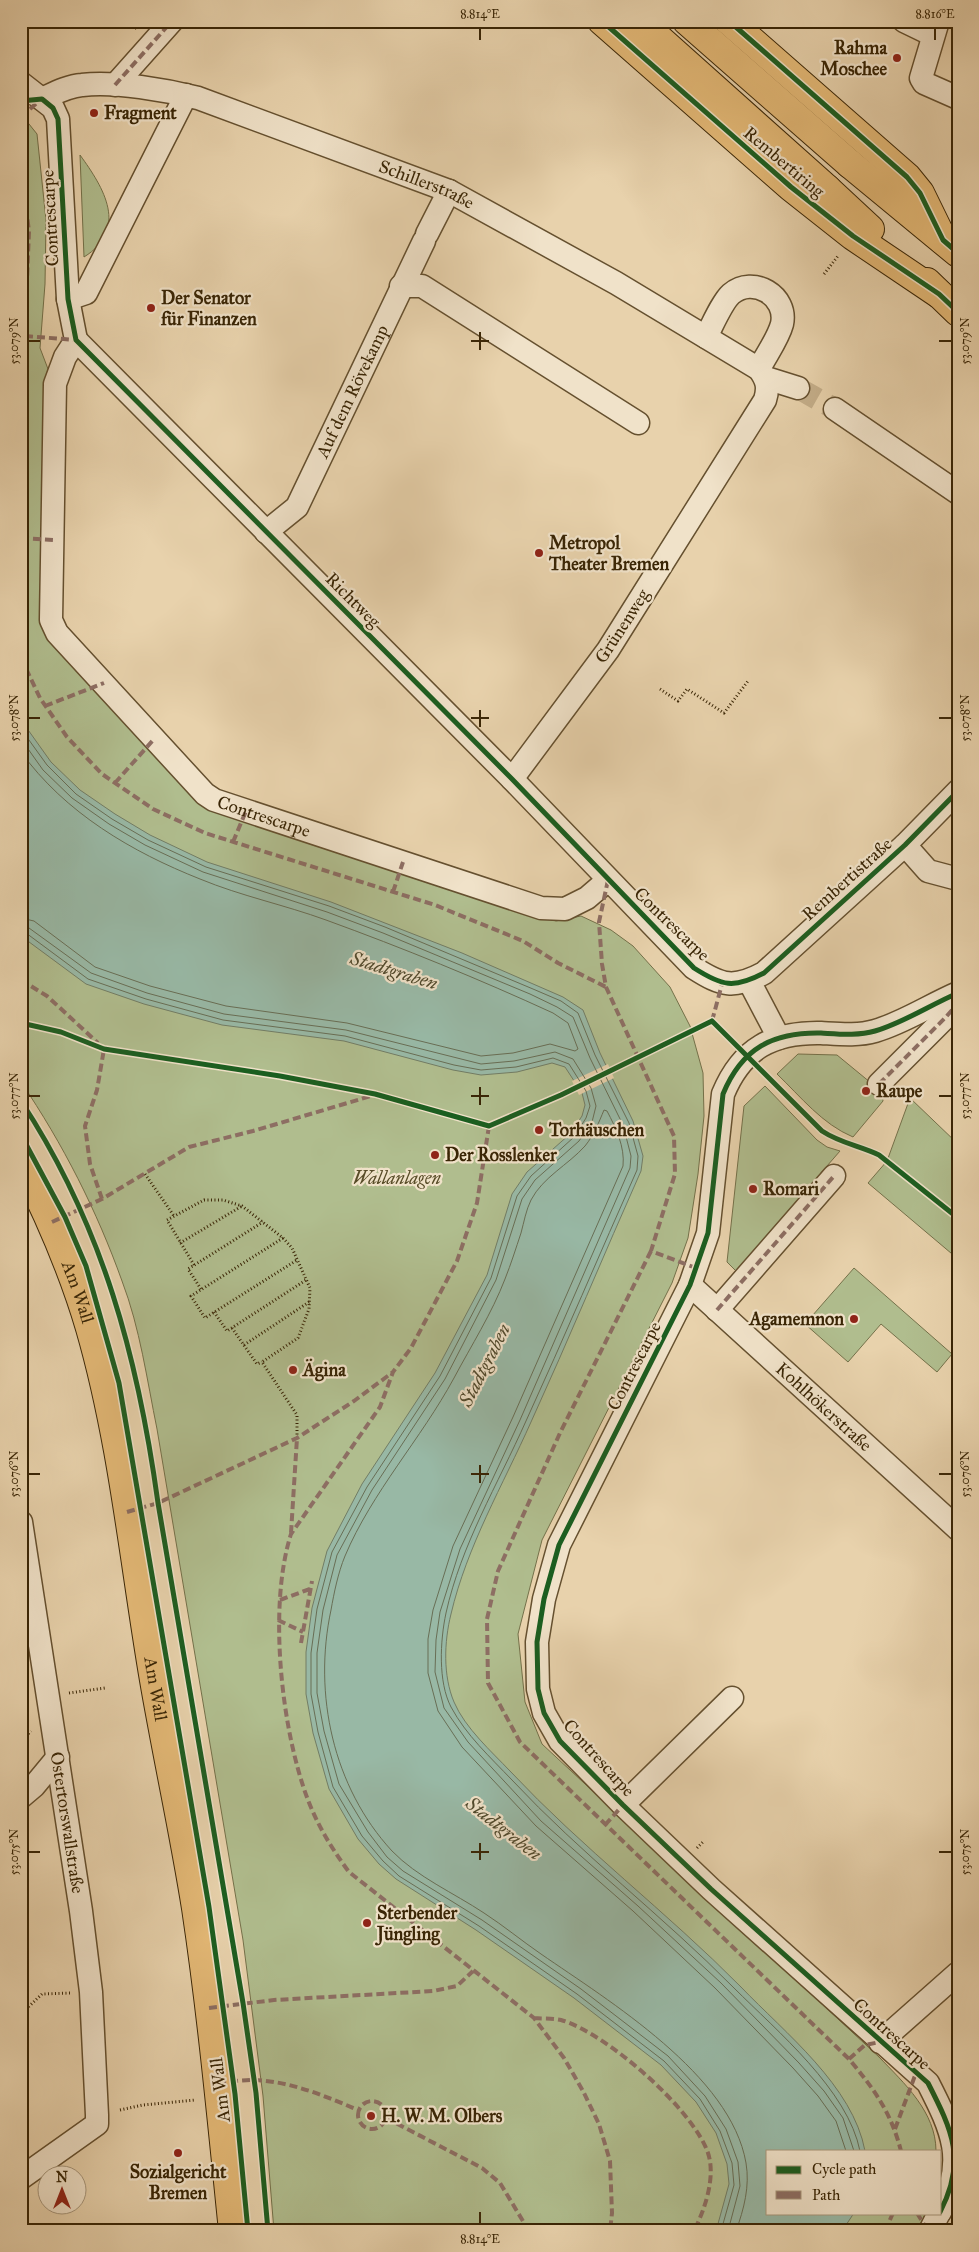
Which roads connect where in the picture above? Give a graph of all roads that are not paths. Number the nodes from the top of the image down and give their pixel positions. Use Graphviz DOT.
graph roads {
  1 [pos="172,21"];
  2 [pos="602,21"];
  3 [pos="639,21"];
  4 [pos="687,21"];
  5 [pos="729,21"];
  6 [pos="904,21"];
  7 [pos="936,28"];
  8 [pos="21,83"];
  9 [pos="115,86"];
  10 [pos="186,95"];
  11 [pos="958,98"];
  12 [pos="42,99"];
  13 [pos="450,191"];
  14 [pos="950,246"];
  15 [pos="401,286"];
  16 [pos="68,299"];
  17 [pos="948,303"];
  18 [pos="706,337"];
  19 [pos="76,340"];
  20 [pos="765,379"];
  21 [pos="798,388"];
  22 [pos="835,409"];
  23 [pos="638,423"];
  24 [pos="958,492"];
  25 [pos="266,532"];
  26 [pos="512,778"];
  27 [pos="958,791"];
  28 [pos="905,845"];
  29 [pos="958,879"];
  30 [pos="608,880"];
  31 [pos="750,981"];
  32 [pos="958,993"];
  33 [pos="958,1003"];
  34 [pos="780,1038"];
  35 [pos="879,1084"];
  36 [pos="21,1160"];
  37 [pos="834,1176"];
  38 [pos="690,1285"];
  39 [pos="717,1310"];
  40 [pos="21,1522"];
  41 [pos="958,1529"];
  42 [pos="732,1698"];
  43 [pos="58,1757"];
  44 [pos="21,1797"];
  45 [pos="623,1806"];
  46 [pos="958,1973"];
  47 [pos="880,2042"];
  48 [pos="21,2178"];
  49 [pos="942,2207"];
  50 [pos="939,2214"];
  51 [pos="233,2231"];
  52 [pos="930,2231"];
  1 -- 9 [label="street"];
  2 -- 17 [label="main road, Rembertiring"];
  3 -- 17 [label="main road, Rembertiring"];
  4 -- 14 [label="main road"];
  5 -- 14 [label="main road"];
  6 -- 7 [label="street"];
  7 -- 11 [label="street"];
  8 -- 12 [label="street, Contrescarpe"];
  9 -- 10 [label="street, Schillerstraße"];
  9 -- 12 [label="street, Schillerstraße"];
  10 -- 13 [label="street, Schillerstraße"];
  10 -- 16 [label="street"];
  12 -- 16 [label="street, Contrescarpe"];
  13 -- 15 [label="street, Auf dem Rövekamp"];
  13 -- 18 [label="street, Schillerstraße"];
  15 -- 23 [label="street"];
  15 -- 25 [label="street, Auf dem Rövekamp"];
  16 -- 19 [label="street, Contrescarpe"];
  18 -- 20 [label="street, Schillerstraße"];
  18 -- 20 [label="street, Grünenweg"];
  19 -- 25 [label="street, Richtweg"];
  19 -- 30 [label="street, Contrescarpe"];
  20 -- 21 [label="street, Schillerstraße"];
  20 -- 26 [label="street, Grünenweg"];
  22 -- 24 [label="street"];
  25 -- 26 [label="street, Richtweg"];
  26 -- 30 [label="street, Richtweg"];
  27 -- 28 [label="street, Rembertistraße"];
  28 -- 29 [label="street"];
  28 -- 31 [label="street, Rembertistraße"];
  30 -- 31 [label="street, Contrescarpe"];
  31 -- 34 [label="street"];
  32 -- 34 [label="street, Contrescarpe"];
  33 -- 35 [label="street"];
  34 -- 38 [label="street, Contrescarpe"];
  36 -- 51 [label="main road, Am Wall"];
  37 -- 39 [label="street"];
  38 -- 39 [label="street, Kohlhökerstraße"];
  38 -- 45 [label="street, Contrescarpe"];
  39 -- 41 [label="street, Kohlhökerstraße"];
  40 -- 43 [label="street, Ostertorswallstraße"];
  42 -- 45 [label="street"];
  43 -- 44 [label="street"];
  43 -- 48 [label="street, Ostertorswallstraße"];
  45 -- 47 [label="street, Contrescarpe"];
  46 -- 47 [label="street"];
  47 -- 49 [label="street, Contrescarpe"];
  50 -- 52 [label="street, Contrescarpe"];
}
